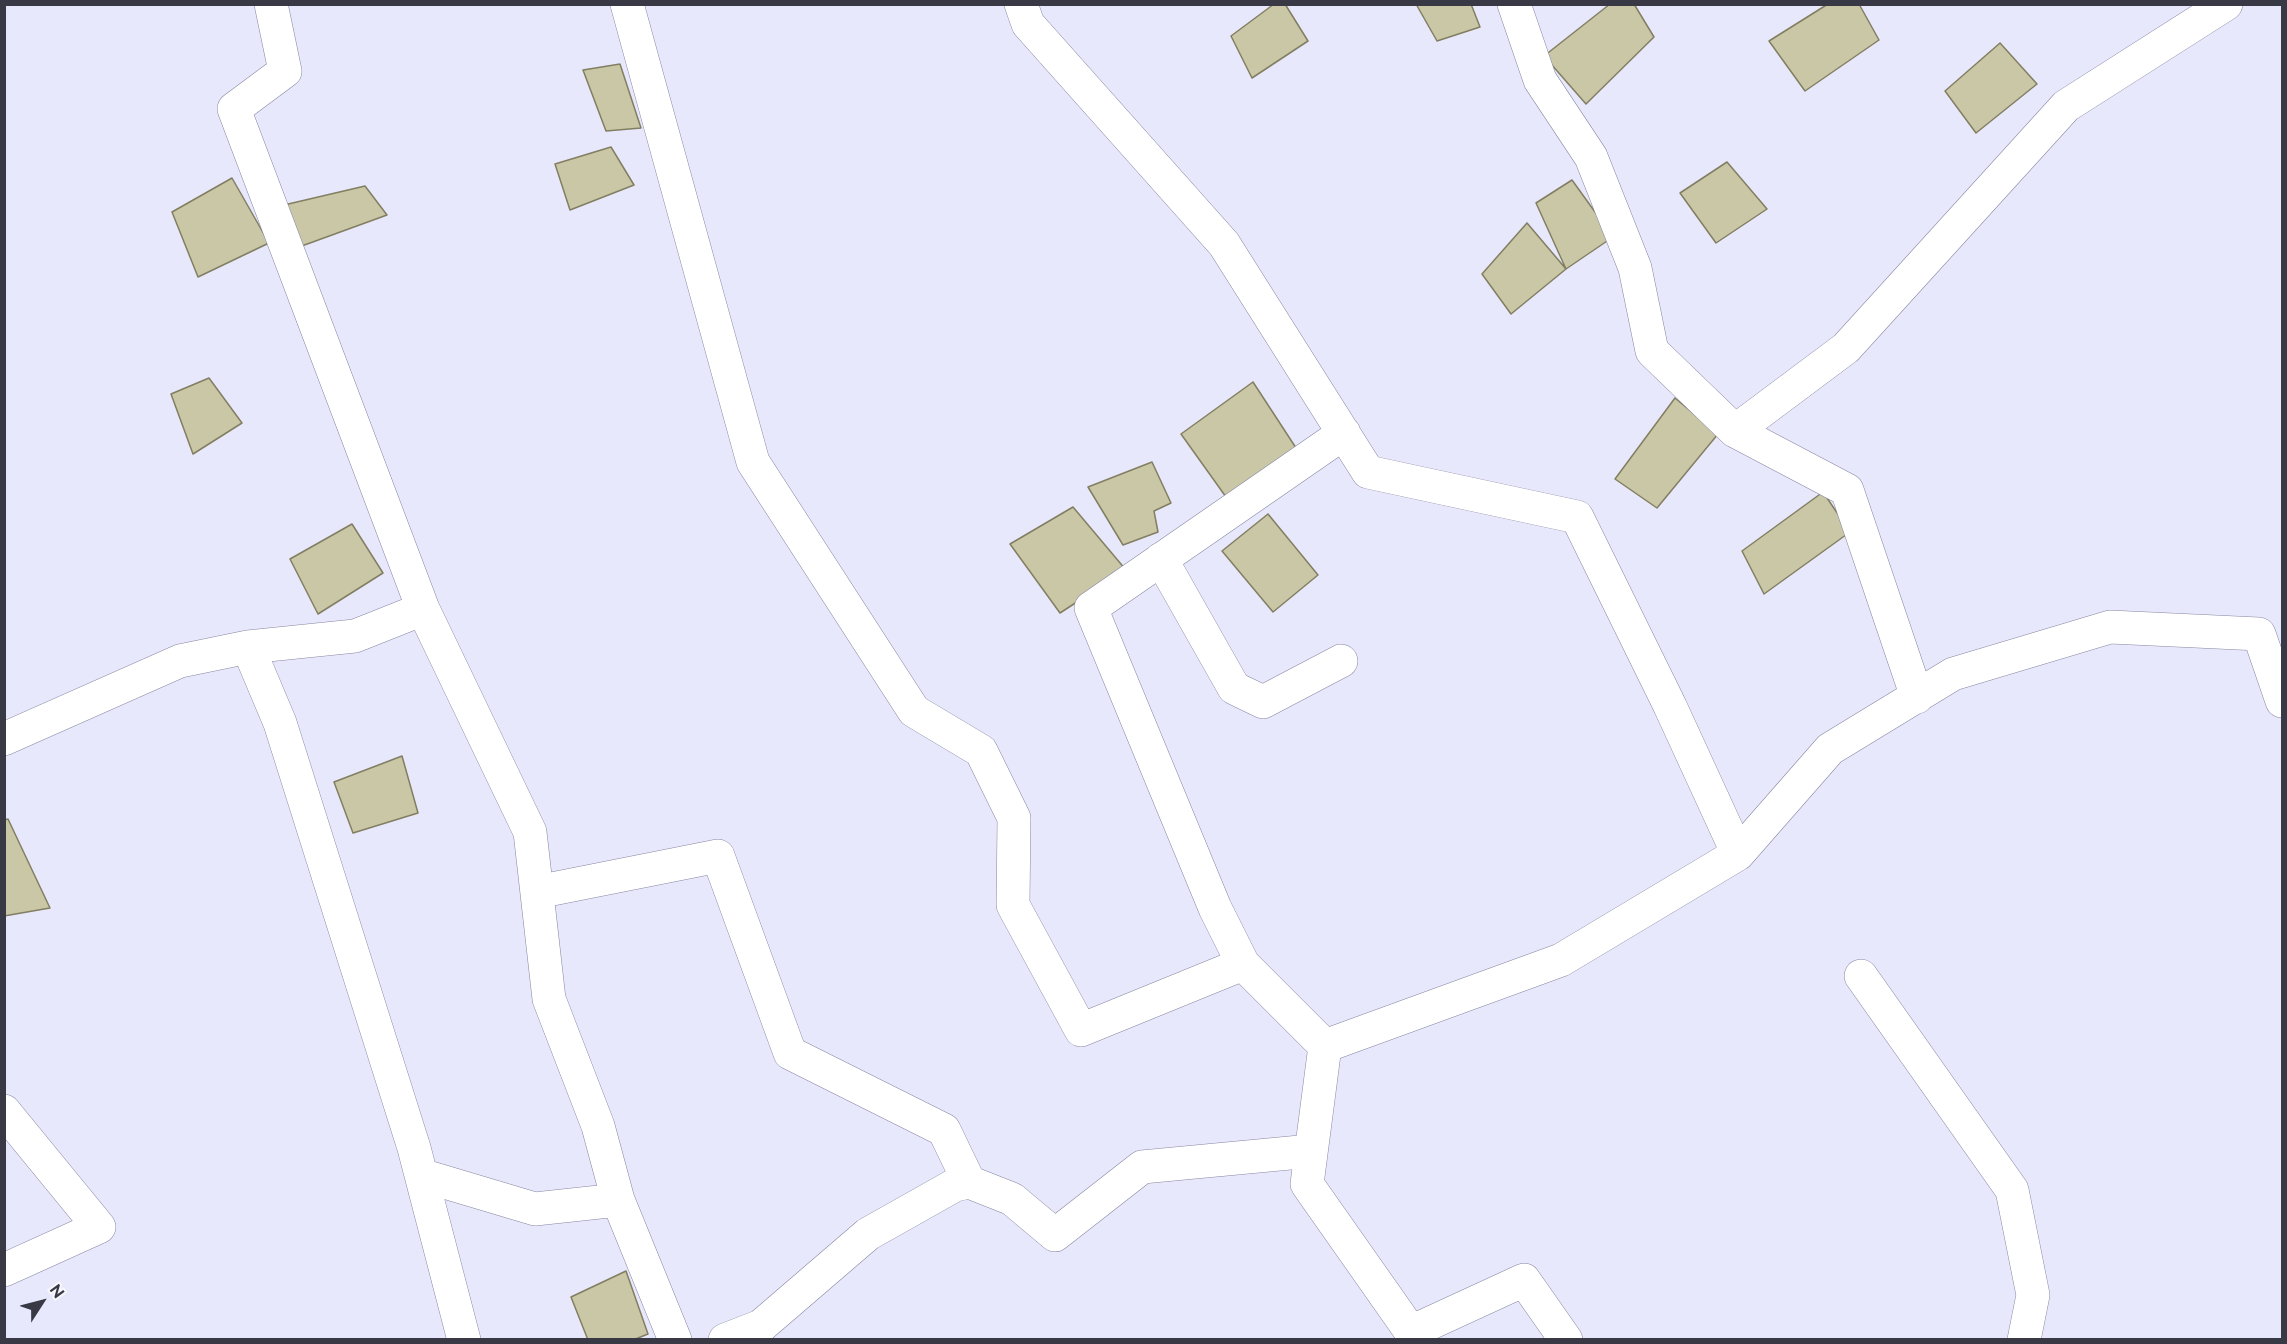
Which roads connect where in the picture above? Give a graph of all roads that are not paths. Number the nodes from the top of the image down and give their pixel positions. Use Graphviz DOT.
graph roads {
  1 [pos="271,4"];
  2 [pos="627,4"];
  3 [pos="1021,4"];
  4 [pos="1514,4"];
  5 [pos="2226,4"];
  6 [pos="1735,431"];
  7 [pos="1344,432"];
  8 [pos="1161,559"];
  9 [pos="423,609"];
  10 [pos="248,647"];
  11 [pos="1341,661"];
  12 [pos="1917,697"];
  13 [pos="2283,701"];
  14 [pos="4,739"];
  15 [pos="1738,854"];
  16 [pos="537,892"];
  17 [pos="1243,964"];
  18 [pos="1861,976"];
  19 [pos="1325,1046"];
  20 [pos="4,1111"];
  21 [pos="1311,1151"];
  22 [pos="421,1174"];
  23 [pos="969,1182"];
  24 [pos="618,1200"];
  25 [pos="4,1270"];
  26 [pos="464,1340"];
  27 [pos="675,1340"];
  28 [pos="725,1340"];
  29 [pos="1566,1340"];
  30 [pos="2024,1340"];
  1 -- 9 [label="street"];
  2 -- 17 [label="street"];
  3 -- 7 [label="street"];
  4 -- 6 [label="street"];
  5 -- 6 [label="street"];
  6 -- 12 [label="street"];
  7 -- 8 [label="street"];
  7 -- 15 [label="street"];
  8 -- 11 [label="street"];
  8 -- 17 [label="street"];
  9 -- 10 [label="street"];
  9 -- 16 [label="street"];
  10 -- 14 [label="street"];
  10 -- 22 [label="street"];
  12 -- 13 [label="street"];
  12 -- 15 [label="street"];
  15 -- 19 [label="street"];
  16 -- 23 [label="street"];
  16 -- 24 [label="street"];
  17 -- 19 [label="street"];
  18 -- 30 [label="street"];
  19 -- 21 [label="street"];
  20 -- 25 [label="street"];
  21 -- 23 [label="street"];
  21 -- 29 [label="street"];
  22 -- 24 [label="street"];
  22 -- 26 [label="street"];
  23 -- 28 [label="street"];
  24 -- 27 [label="street"];
}
